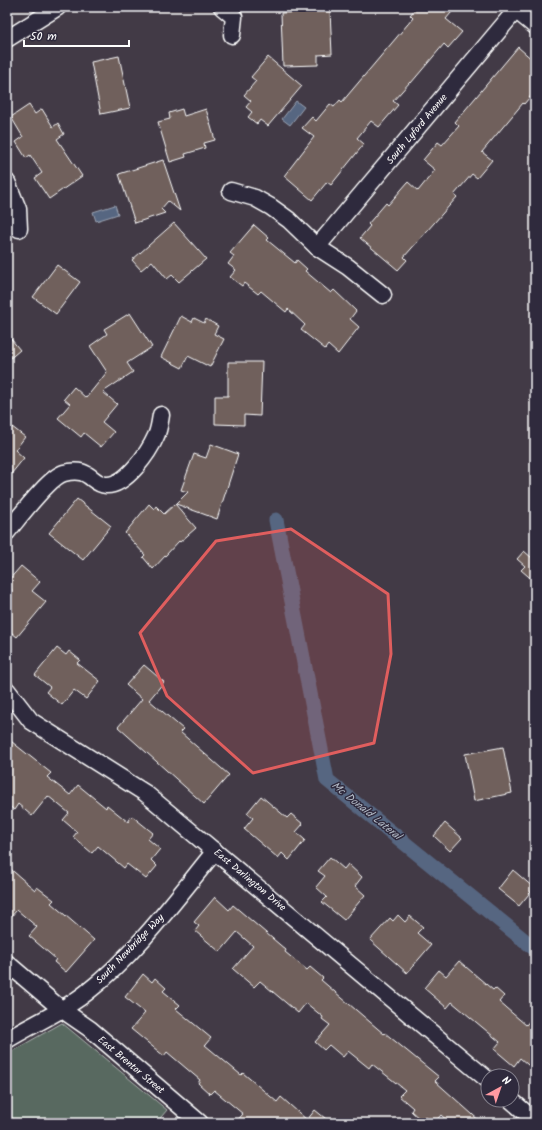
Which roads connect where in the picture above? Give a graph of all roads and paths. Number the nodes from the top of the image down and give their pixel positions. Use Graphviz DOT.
graph roads {
  1 [pos="58,7"];
  2 [pos="222,7"];
  3 [pos="514,9"];
  4 [pos="535,26"];
  5 [pos="232,35"];
  6 [pos="7,39"];
  7 [pos="7,182"];
  8 [pos="231,191"];
  9 [pos="19,229"];
  10 [pos="317,247"];
  11 [pos="384,295"];
  12 [pos="161,415"];
  13 [pos="7,532"];
  14 [pos="7,690"];
  15 [pos="216,851"];
  16 [pos="7,963"];
  17 [pos="61,1009"];
  18 [pos="7,1040"];
  19 [pos="480,1073"];
  20 [pos="520,1108"];
  21 [pos="535,1121"];
  22 [pos="200,1123"];
  1 -- 6 [label="street"];
  2 -- 5 [label="street"];
  3 -- 4 [label="street"];
  3 -- 10 [label="street, South Lyford Avenue"];
  7 -- 9 [label="street"];
  8 -- 10 [label="street"];
  10 -- 11 [label="street"];
  12 -- 13 [label="street"];
  14 -- 15 [label="street, East Darlington Drive"];
  15 -- 17 [label="street, South Newbridge Way"];
  15 -- 19 [label="street, East Darlington Drive"];
  16 -- 17 [label="street, East Brentor Street"];
  17 -- 18 [label="street, South Newbridge Way"];
  17 -- 22 [label="street, East Brentor Street"];
  20 -- 21 [label="street"];
}
